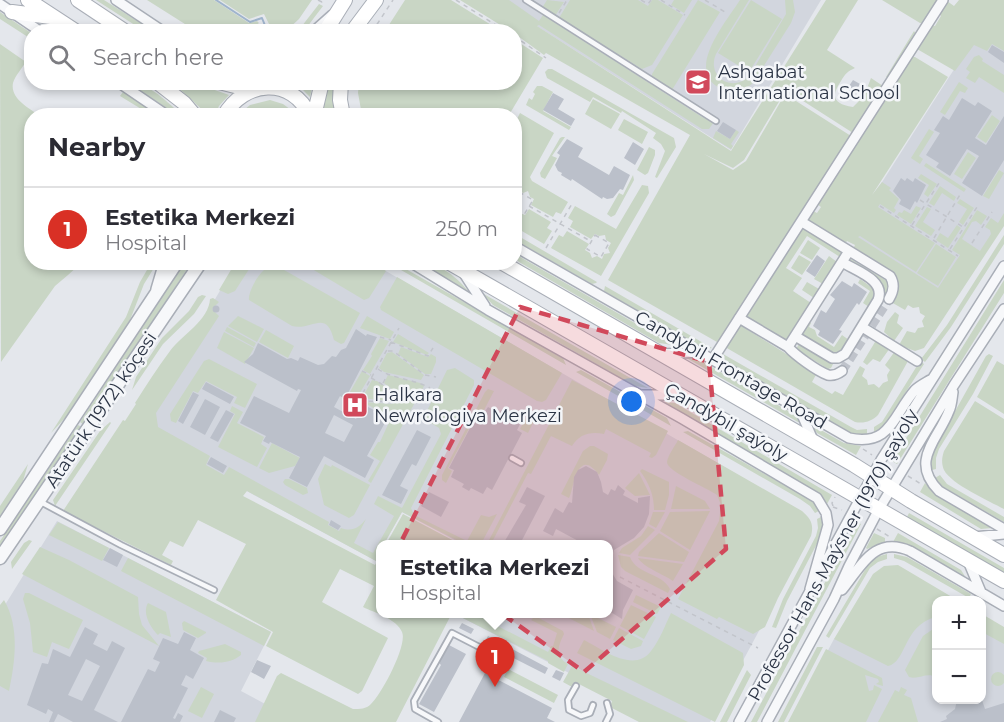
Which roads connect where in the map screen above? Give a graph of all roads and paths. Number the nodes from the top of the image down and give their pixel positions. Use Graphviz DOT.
graph roads {
  1 [pos="28,0"];
  2 [pos="78,0"];
  3 [pos="116,0"];
  4 [pos="318,0"];
  5 [pos="324,0"];
  6 [pos="376,0"];
  7 [pos="393,0"];
  8 [pos="456,0"];
  9 [pos="526,0"];
  10 [pos="566,0"];
  11 [pos="641,0"];
  12 [pos="651,0"];
  13 [pos="661,0"];
  14 [pos="705,0"];
  15 [pos="943,0"];
  16 [pos="343,4"];
  17 [pos="6,8"];
  18 [pos="725,12"];
  19 [pos="685,15"];
  20 [pos="54,17"];
  21 [pos="364,17"];
  22 [pos="555,19"];
  23 [pos="29,24"];
  24 [pos="65,24"];
  25 [pos="114,24"];
  26 [pos="152,24"];
  27 [pos="322,24"];
  28 [pos="329,24"];
  29 [pos="358,24"];
  30 [pos="362,24"];
  31 [pos="377,24"];
  32 [pos="494,24"];
  33 [pos="522,42"];
  34 [pos="546,58"];
  35 [pos="124,90"];
  36 [pos="167,90"];
  37 [pos="252,90"];
  38 [pos="285,90"];
  39 [pos="320,90"];
  40 [pos="341,90"];
  41 [pos="154,108"];
  42 [pos="188,108"];
  43 [pos="228,108"];
  44 [pos="305,108"];
  45 [pos="314,108"];
  46 [pos="342,108"];
  47 [pos="716,121"];
  48 [pos="941,180"];
  49 [pos="961,193"];
  50 [pos="522,194"];
  51 [pos="920,200"];
  52 [pos="573,202"];
  53 [pos="926,204"];
  54 [pos="979,204"];
  55 [pos="529,206"];
  56 [pos="880,206"];
  57 [pos="522,212"];
  58 [pos="992,212"];
  59 [pos="946,216"];
  60 [pos="802,222"];
  61 [pos="560,224"];
  62 [pos="912,226"];
  63 [pos="964,228"];
  64 [pos="933,239"];
  65 [pos="592,242"];
  66 [pos="972,243"];
  67 [pos="546,249"];
  68 [pos="949,250"];
  69 [pos="522,251"];
  70 [pos="849,251"];
  71 [pos="958,256"];
  72 [pos="842,262"];
  73 [pos="1004,266"];
  74 [pos="162,270"];
  75 [pos="172,270"];
  76 [pos="198,270"];
  77 [pos="423,270"];
  78 [pos="462,270"];
  79 [pos="519,270"];
  80 [pos="154,299"];
  81 [pos="889,299"];
  82 [pos="1004,309"];
  83 [pos="488,310"];
  84 [pos="739,318"];
  85 [pos="862,327"];
  86 [pos="399,328"];
  87 [pos="795,336"];
  88 [pos="380,337"];
  89 [pos="391,341"];
  90 [pos="788,347"];
  91 [pos="433,348"];
  92 [pos="386,351"];
  93 [pos="701,352"];
  94 [pos="660,354"];
  95 [pos="713,359"];
  96 [pos="917,361"];
  97 [pos="376,368"];
  98 [pos="362,371"];
  99 [pos="842,371"];
  100 [pos="388,374"];
  101 [pos="425,375"];
  102 [pos="935,376"];
  103 [pos="371,377"];
  104 [pos="436,377"];
  105 [pos="420,382"];
  106 [pos="383,384"];
  107 [pos="954,385"];
  108 [pos="430,388"];
  109 [pos="398,393"];
  110 [pos="638,394"];
  111 [pos="680,394"];
  112 [pos="425,397"];
  113 [pos="360,398"];
  114 [pos="354,409"];
  115 [pos="800,410"];
  116 [pos="814,443"];
  117 [pos="865,446"];
  118 [pos="512,458"];
  119 [pos="877,458"];
  120 [pos="521,463"];
  121 [pos="907,476"];
  122 [pos="872,477"];
  123 [pos="924,479"];
  124 [pos="891,488"];
  125 [pos="836,496"];
  126 [pos="860,499"];
  127 [pos="39,501"];
  128 [pos="834,507"];
  129 [pos="830,509"];
  130 [pos="879,509"];
  131 [pos="845,512"];
  132 [pos="0,529"];
  133 [pos="876,529"];
  134 [pos="1004,529"];
  135 [pos="894,530"];
  136 [pos="1004,534"];
  137 [pos="890,537"];
  138 [pos="974,537"];
  139 [pos="889,543"];
  140 [pos="1004,555"];
  141 [pos="0,558"];
  142 [pos="967,559"];
  143 [pos="620,577"];
  144 [pos="1004,581"];
  145 [pos="810,589"];
  146 [pos="214,590"];
  147 [pos="982,593"];
  148 [pos="834,598"];
  149 [pos="1004,606"];
  150 [pos="758,648"];
  151 [pos="487,651"];
  152 [pos="576,686"];
  153 [pos="607,703"];
  154 [pos="593,705"];
  155 [pos="438,722"];
  156 [pos="606,722"];
  157 [pos="739,722"];
  158 [pos="767,722"];
  1 -- 20 [label="main road"];
  2 -- 25 [label="main road"];
  3 -- 26 [label="street"];
  4 -- 5 [label="path"];
  6 -- 21 [label="main road"];
  7 -- 31 [label="path"];
  8 -- 32 [label="path"];
  9 -- 22 [label="lane"];
  10 -- 22 [label="path"];
  11 -- 12 [label="path"];
  13 -- 19 [label="path"];
  14 -- 18 [label="path"];
  15 -- 60 [label="street"];
  16 -- 27 [label="street"];
  16 -- 28 [label="main road"];
  17 -- 20 [label="main road"];
  17 -- 23 [label="street"];
  20 -- 24 [label="main road"];
  21 -- 29 [label="main road"];
  21 -- 30 [label="main road"];
  22 -- 47 [label="lane"];
  33 -- 34 [label="path"];
  35 -- 41 [label="street"];
  36 -- 42 [label="main road"];
  37 -- 43 [label="main road"];
  38 -- 44 [label="main road"];
  39 -- 45 [label="main road"];
  40 -- 46 [label="main road"];
  48 -- 53 [label="path"];
  49 -- 59 [label="path"];
  50 -- 55 [label="path"];
  51 -- 53 [label="path"];
  52 -- 61 [label="path"];
  53 -- 59 [label="path"];
  53 -- 62 [label="path"];
  54 -- 63 [label="path"];
  55 -- 57 [label="path"];
  55 -- 61 [label="path"];
  56 -- 62 [label="path"];
  58 -- 66 [label="path"];
  59 -- 63 [label="path"];
  59 -- 64 [label="path"];
  60 -- 70 [label="street"];
  60 -- 84 [label="street"];
  61 -- 65 [label="path"];
  61 -- 67 [label="path"];
  62 -- 64 [label="path"];
  63 -- 68 [label="path"];
  64 -- 68 [label="path"];
  65 -- 65 [label="path"];
  68 -- 71 [label="path"];
  69 -- 93 [label="street, Candybil Frontage Road"];
  70 -- 72 [label="street"];
  70 -- 81 [label="street"];
  72 -- 85 [label="street"];
  72 -- 87 [label="street"];
  73 -- 102 [label="street, Professor Hans Maýsner (1970) şaýoly"];
  74 -- 80 [label="street"];
  75 -- 80 [label="street, Atatürk (1972) köçesi"];
  76 -- 127 [label="street, Atatürk (1972) köçesi"];
  77 -- 83 [label="street"];
  78 -- 83 [label="street"];
  78 -- 111 [label="main road, Çandybil şaýoly"];
  79 -- 94 [label="main road, Çandybil şaýoly"];
  80 -- 132 [label="street, Atatürk (1972) köçesi"];
  82 -- 107 [label="street, Professor Hans Maýsner (1970) şaýoly"];
  83 -- 110 [label="street"];
  84 -- 90 [label="street"];
  84 -- 95 [label="street"];
  85 -- 87 [label="street"];
  85 -- 96 [label="street"];
  86 -- 89 [label="path"];
  87 -- 90 [label="street"];
  88 -- 89 [label="path"];
  89 -- 91 [label="path"];
  89 -- 92 [label="path"];
  90 -- 99 [label="street"];
  92 -- 97 [label="path"];
  92 -- 101 [label="path"];
  93 -- 94 [label="street"];
  93 -- 95 [label="street, Candybil Frontage Road"];
  94 -- 116 [label="main road, Çandybil şaýoly"];
  95 -- 115 [label="street, Candybil Frontage Road"];
  97 -- 100 [label="path"];
  97 -- 103 [label="path"];
  98 -- 103 [label="path"];
  100 -- 105 [label="path"];
  100 -- 106 [label="path"];
  101 -- 104 [label="path"];
  101 -- 105 [label="path"];
  102 -- 115 [label="street, Candybil Frontage Road"];
  102 -- 122 [label="street, Professor Hans Maýsner (1970) şaýoly"];
  103 -- 106 [label="path"];
  103 -- 113 [label="path"];
  105 -- 108 [label="path"];
  106 -- 109 [label="path"];
  107 -- 124 [label="street, Professor Hans Maýsner (1970) şaýoly"];
  107 -- 134 [label="street"];
  109 -- 112 [label="path"];
  109 -- 113 [label="path"];
  110 -- 111 [label="street"];
  110 -- 145 [label="street"];
  111 -- 126 [label="main road, Çandybil şaýoly"];
  113 -- 114 [label="path"];
  115 -- 116 [label="street"];
  116 -- 122 [label="main road, Çandybil şaýoly"];
  117 -- 119 [label="path"];
  118 -- 120 [label="lane"];
  121 -- 123 [label="path"];
  122 -- 124 [label="main road, Çandybil şaýoly"];
  122 -- 126 [label="street, Professor Hans Maýsner (1970) şaýoly"];
  124 -- 130 [label="street, Professor Hans Maýsner (1970) şaýoly"];
  124 -- 138 [label="main road, Çandybil şaýoly"];
  125 -- 128 [label="path"];
  126 -- 130 [label="main road, Çandybil şaýoly"];
  126 -- 145 [label="street, Professor Hans Maýsner (1970) şaýoly"];
  127 -- 141 [label="street, Atatürk (1972) köçesi"];
  127 -- 146 [label="lane"];
  128 -- 129 [label="path"];
  128 -- 131 [label="path"];
  130 -- 142 [label="main road, Çandybil şaýoly"];
  130 -- 148 [label="street, Professor Hans Maýsner (1970) şaýoly"];
  133 -- 137 [label="path"];
  135 -- 137 [label="path"];
  136 -- 138 [label="street"];
  137 -- 139 [label="path"];
  138 -- 140 [label="main road, Çandybil şaýoly"];
  142 -- 144 [label="main road, Çandybil şaýoly"];
  142 -- 147 [label="street"];
  143 -- 150 [label="path"];
  145 -- 157 [label="street, Professor Hans Maýsner (1970) şaýoly"];
  147 -- 148 [label="street"];
  147 -- 149 [label="street"];
  148 -- 158 [label="street, Professor Hans Maýsner (1970) şaýoly"];
  151 -- 155 [label="lane"];
  152 -- 154 [label="lane"];
  153 -- 156 [label="lane"];
}
